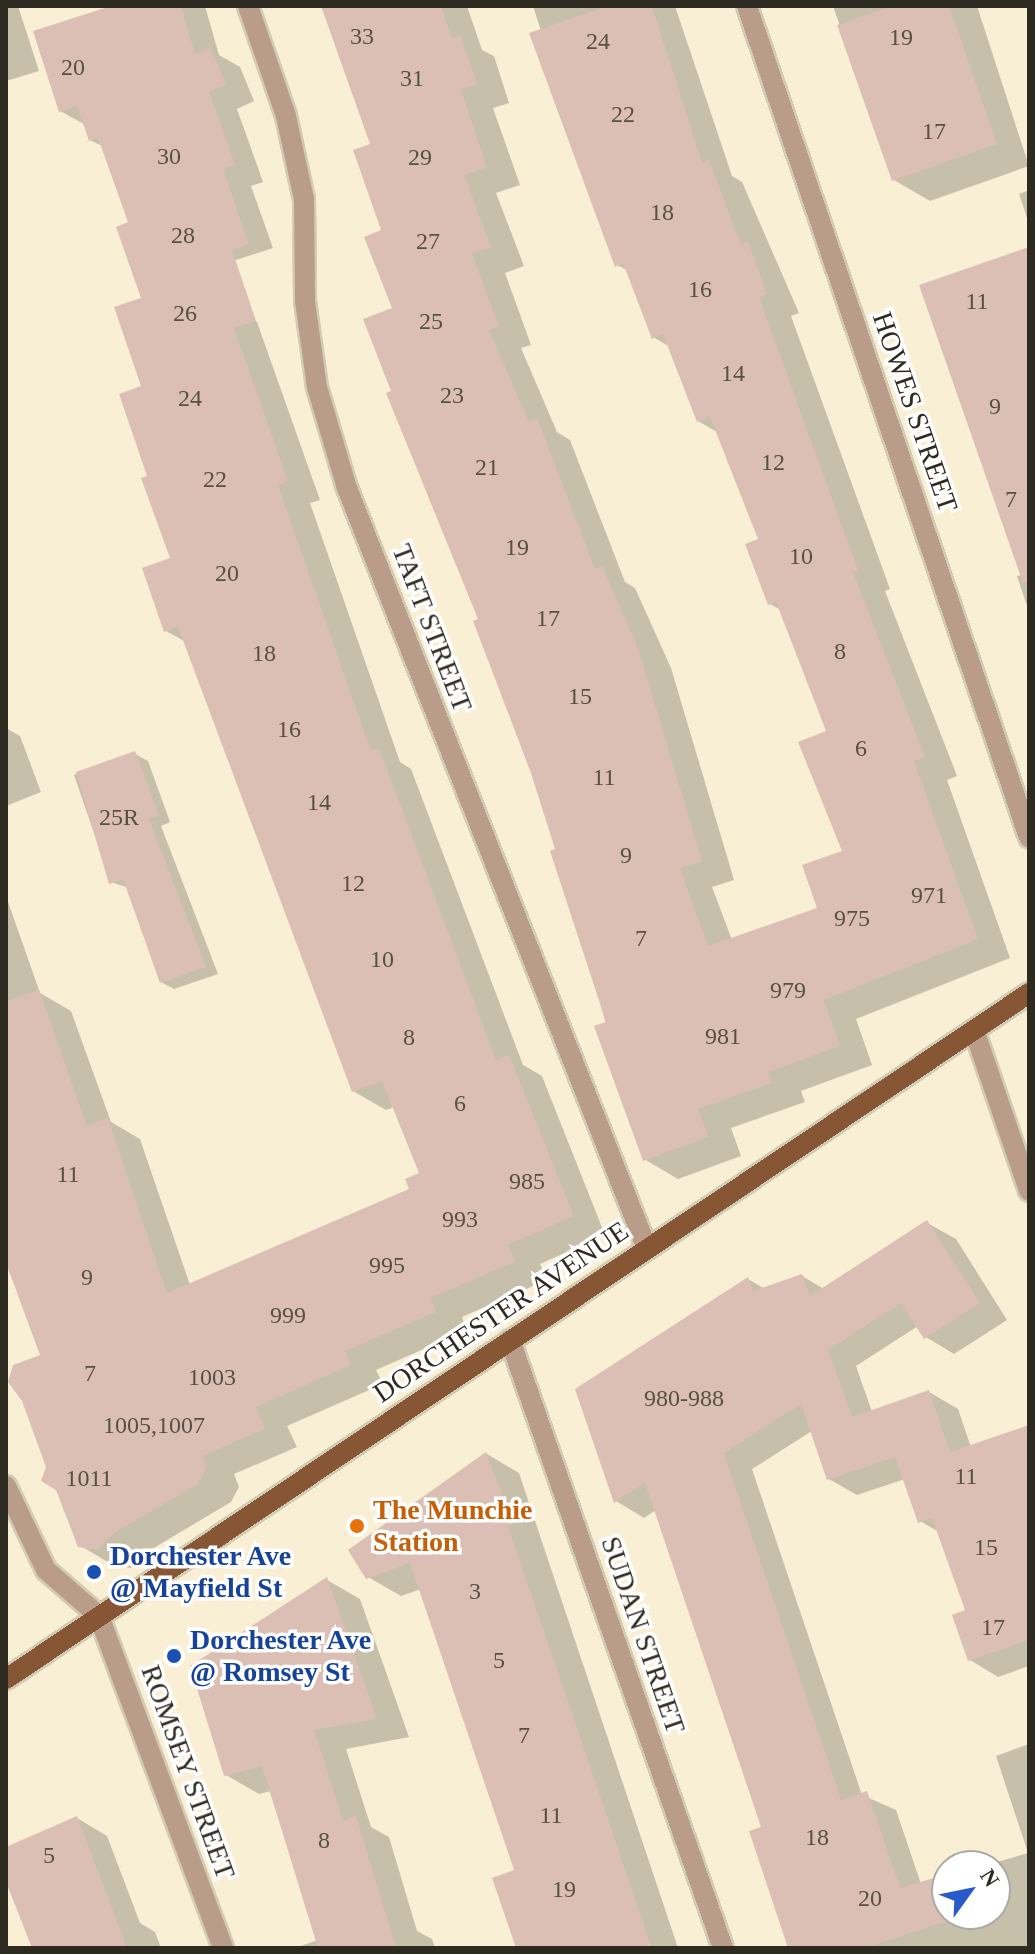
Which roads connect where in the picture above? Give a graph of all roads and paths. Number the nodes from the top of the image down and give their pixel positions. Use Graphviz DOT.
graph roads {
  1 [pos="248,6"];
  2 [pos="747,6"];
  3 [pos="1029,837"];
  4 [pos="1029,993"];
  5 [pos="974,1030"];
  6 [pos="1029,1191"];
  7 [pos="647,1249"];
  8 [pos="510,1340"];
  9 [pos="6,1486"];
  10 [pos="99,1616"];
  11 [pos="6,1679"];
  12 [pos="223,1948"];
  13 [pos="723,1948"];
  1 -- 7 [label="street, TAFT STREET"];
  2 -- 3 [label="street, HOWES STREET"];
  4 -- 5 [label="main road, DORCHESTER AVENUE"];
  5 -- 6 [label="street"];
  5 -- 7 [label="main road, DORCHESTER AVENUE"];
  7 -- 8 [label="main road, DORCHESTER AVENUE"];
  8 -- 10 [label="main road, DORCHESTER AVENUE"];
  8 -- 13 [label="street, SUDAN STREET"];
  9 -- 10 [label="street"];
  10 -- 11 [label="main road, DORCHESTER AVENUE"];
  10 -- 12 [label="street, ROMSEY STREET"];
}
